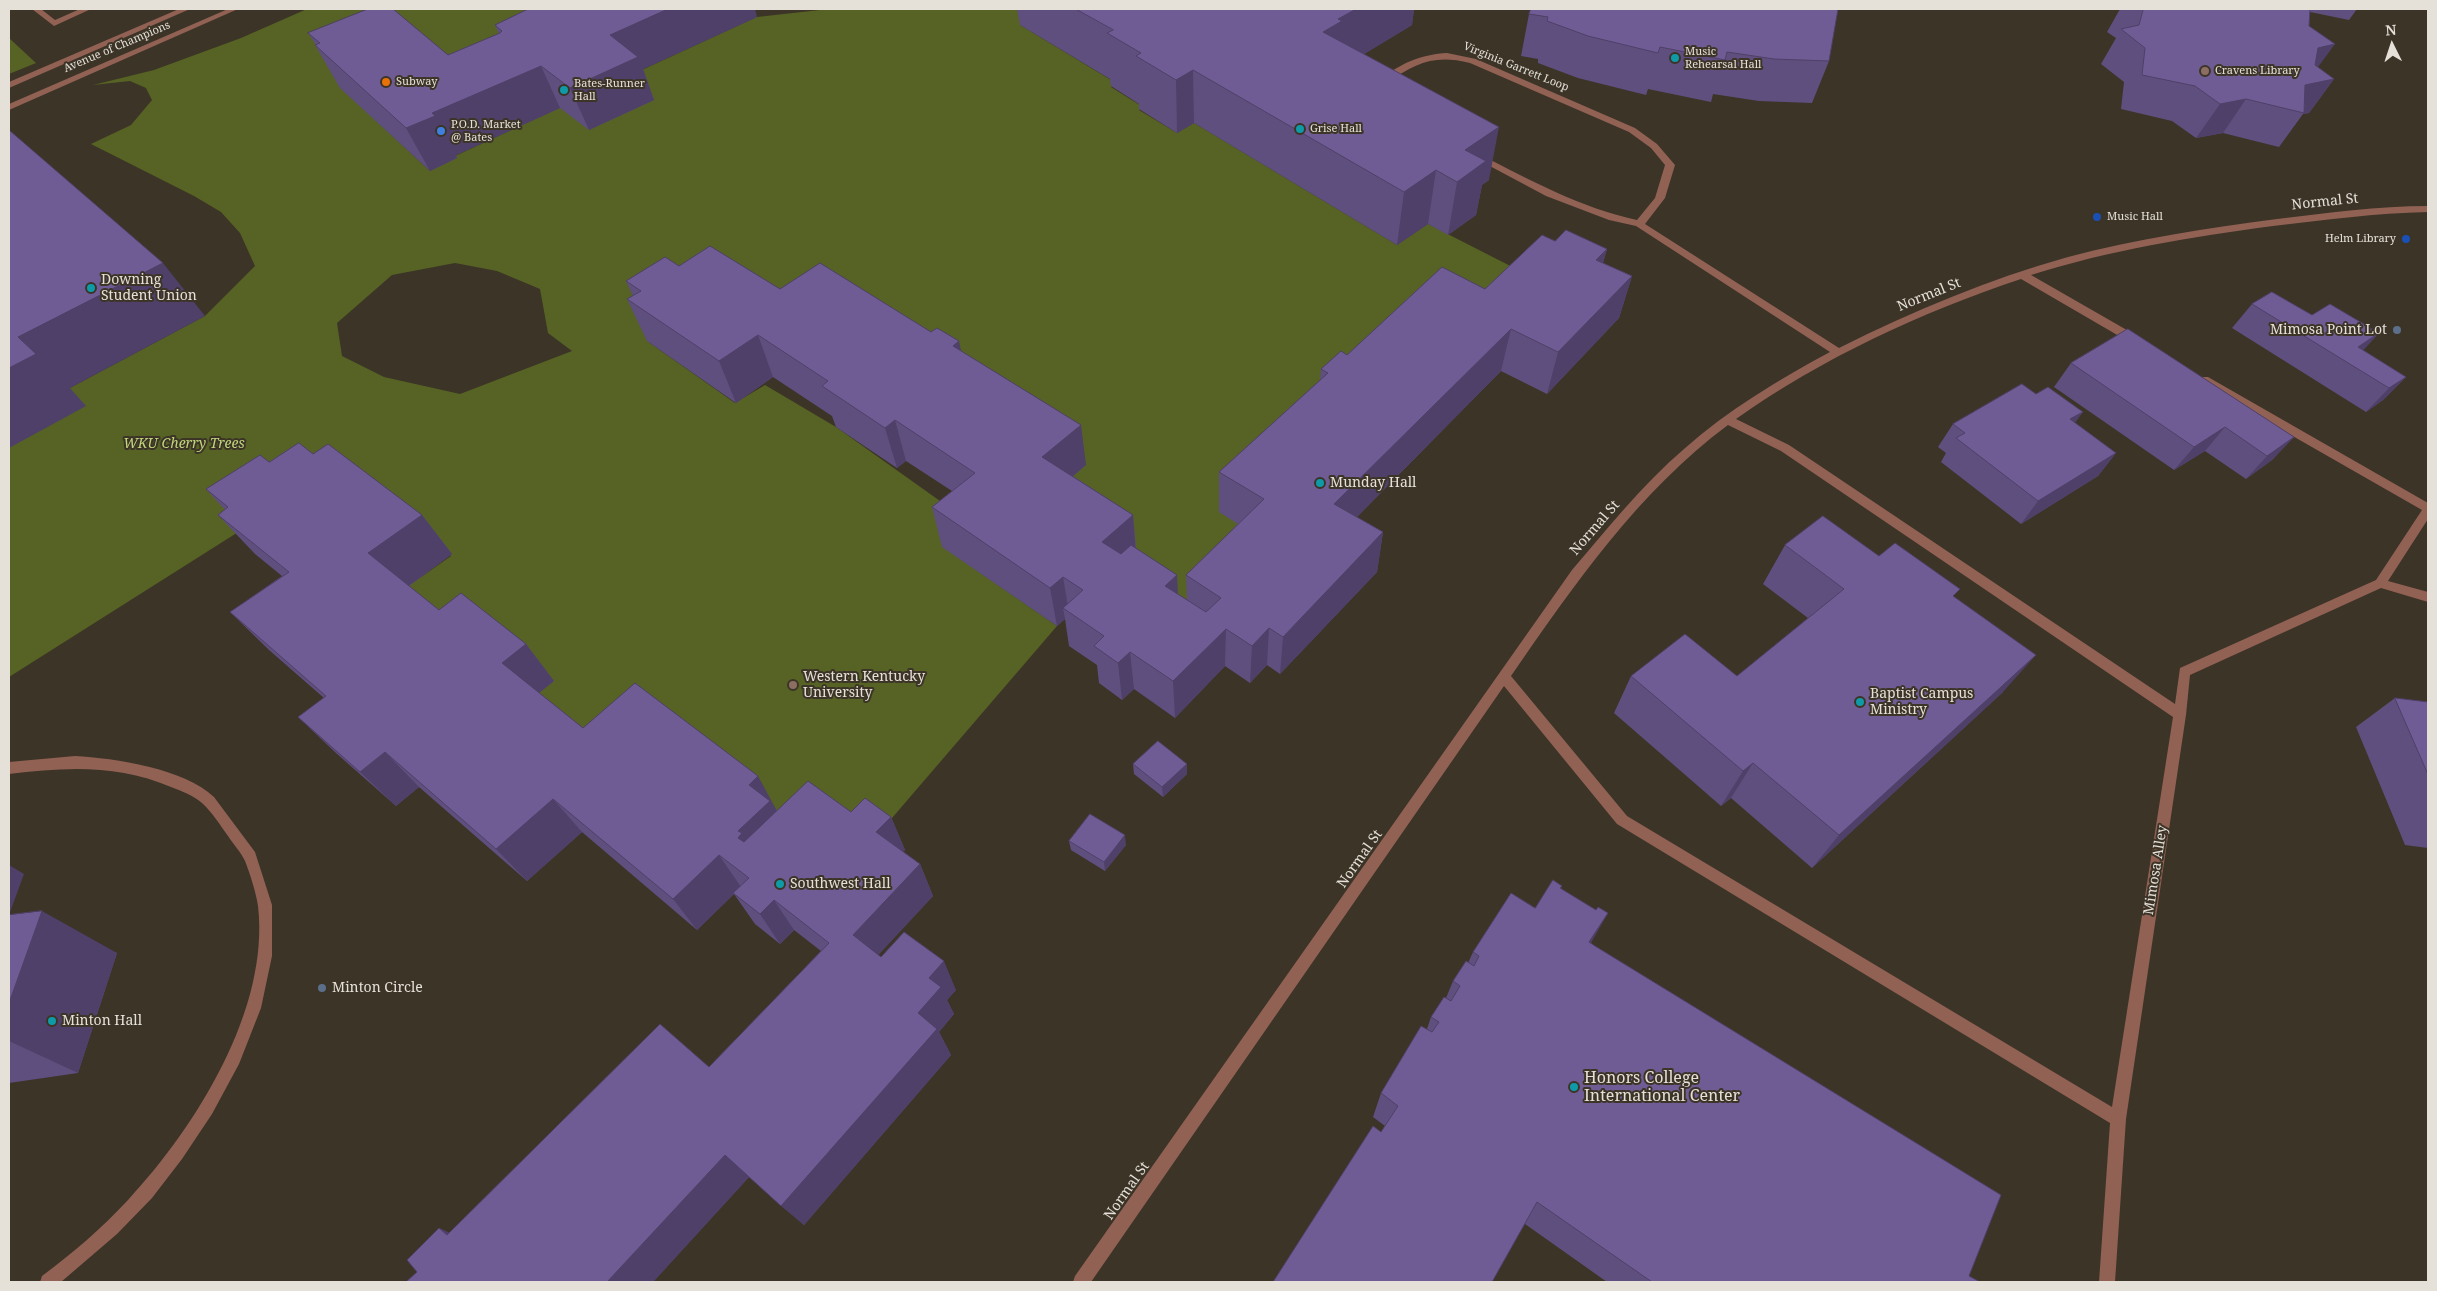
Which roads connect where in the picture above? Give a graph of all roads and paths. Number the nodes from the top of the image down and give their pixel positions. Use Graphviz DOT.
graph roads {
  1 [pos="36,9"];
  2 [pos="87,9"];
  3 [pos="186,9"];
  4 [pos="234,9"];
  5 [pos="9,85"];
  6 [pos="1374,88"];
  7 [pos="9,107"];
  8 [pos="1470,153"];
  9 [pos="2428,209"];
  10 [pos="1639,224"];
  11 [pos="2023,275"];
  12 [pos="2143,345"];
  13 [pos="1839,353"];
  14 [pos="2194,374"];
  15 [pos="1728,420"];
  16 [pos="2428,509"];
  17 [pos="2380,583"];
  18 [pos="2428,597"];
  19 [pos="1504,676"];
  20 [pos="2180,715"];
  21 [pos="9,768"];
  22 [pos="2118,1119"];
  23 [pos="48,1282"];
  24 [pos="1081,1282"];
  25 [pos="2106,1282"];
  1 -- 2 [label="street"];
  3 -- 5 [label="street, Avenue of Champions"];
  4 -- 7 [label="street, Avenue of Champions"];
  6 -- 10 [label="street, Virginia Garrett Loop"];
  8 -- 10 [label="street"];
  9 -- 11 [label="street, Normal St"];
  10 -- 13 [label="street"];
  11 -- 12 [label="street"];
  11 -- 13 [label="street, Normal St"];
  13 -- 15 [label="street, Normal St"];
  14 -- 16 [label="street"];
  15 -- 19 [label="street, Normal St"];
  15 -- 20 [label="street"];
  16 -- 17 [label="street"];
  17 -- 18 [label="street"];
  17 -- 20 [label="street, Mimosa Alley"];
  19 -- 22 [label="street"];
  19 -- 24 [label="street, Normal St"];
  20 -- 22 [label="street, Mimosa Alley"];
  21 -- 23 [label="street"];
  22 -- 25 [label="street, Mimosa Alley"];
}
